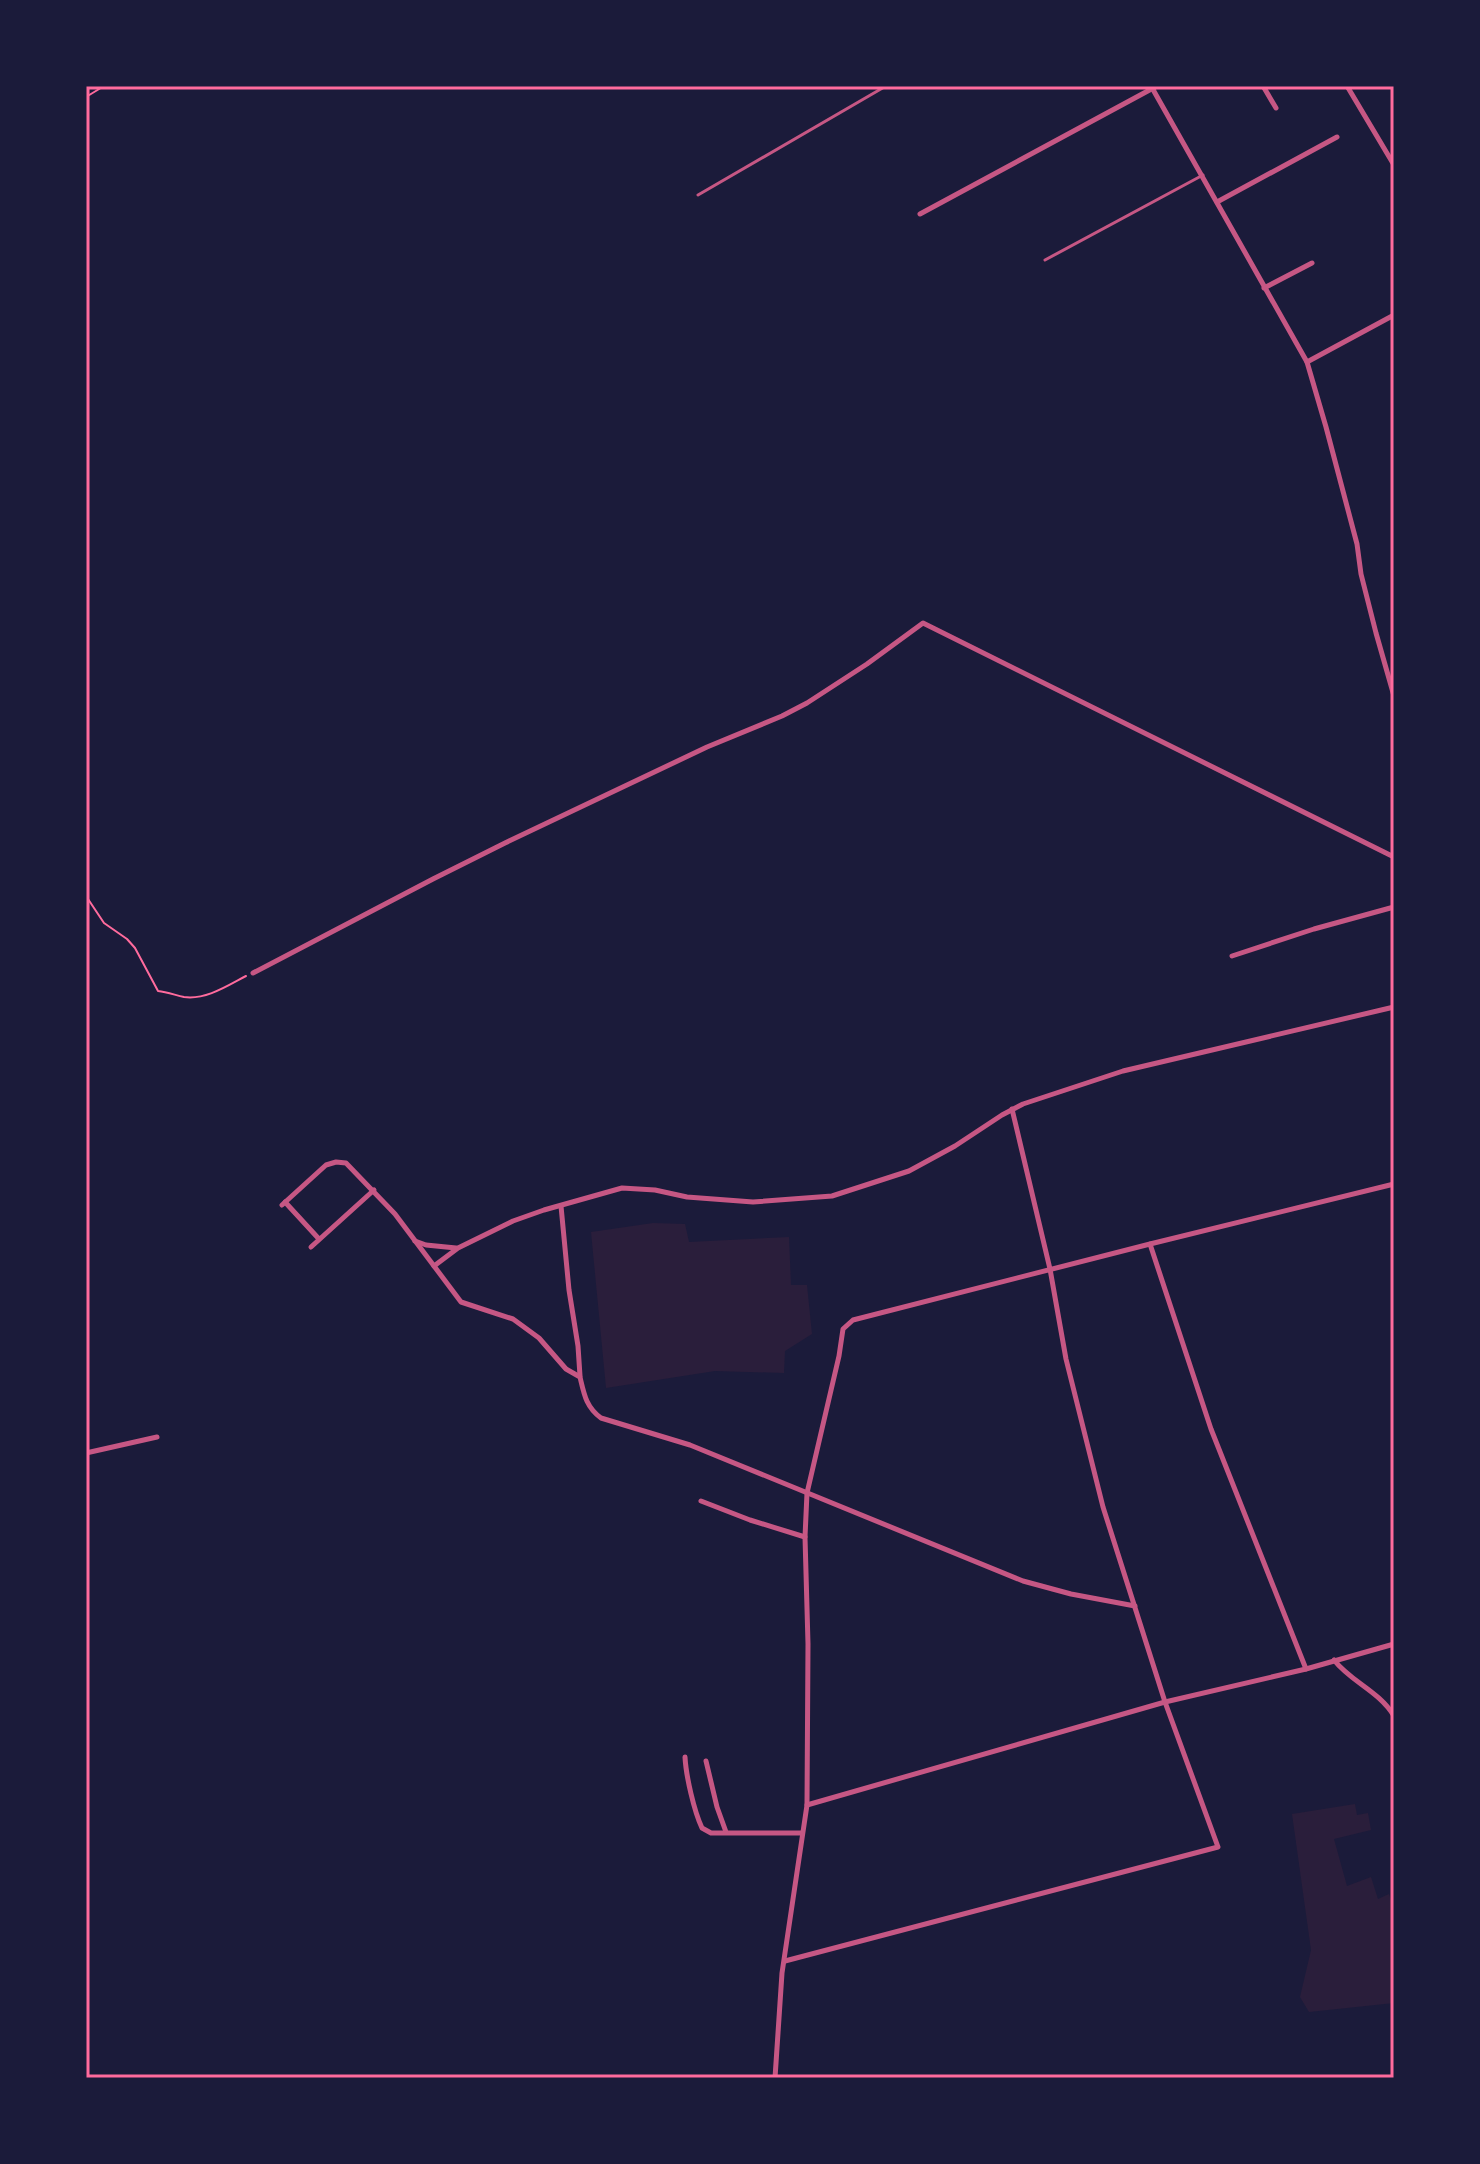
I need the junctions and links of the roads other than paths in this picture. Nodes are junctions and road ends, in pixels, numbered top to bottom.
1 (886, 86) edge
2 (1263, 86) edge
3 (1347, 86) edge
4 (1153, 87) edge
5 (1276, 108) dead end
6 (1337, 137) dead end
7 (1394, 165) edge
8 (1203, 175) junction
9 (698, 195) dead end
10 (1217, 202) junction
11 (920, 214) dead end
12 (1045, 260) dead end
13 (1312, 263) dead end
14 (1264, 288) junction
15 (1394, 315) edge
16 (1307, 362) junction
17 (1394, 696) edge
18 (1394, 857) edge
19 (1394, 907) edge
20 (1232, 956) dead end
21 (253, 973) road end
22 (1394, 1007) edge
23 (1012, 1109) junction
24 (1394, 1184) edge
25 (374, 1190) junction
26 (561, 1206) junction
27 (319, 1239) junction
28 (414, 1241) junction
29 (1150, 1244) junction
30 (311, 1247) dead end
31 (458, 1248) junction
32 (434, 1266) junction
33 (1050, 1269) junction
34 (580, 1377) junction
35 (157, 1437) dead end
36 (86, 1453) edge
37 (807, 1493) junction
38 (701, 1501) dead end
39 (805, 1537) junction
40 (1135, 1606) junction
41 (1394, 1644) edge
42 (1334, 1660) junction
43 (1306, 1669) junction
44 (1165, 1702) junction
45 (1392, 1708) edge
46 (1394, 1716) edge
47 (685, 1757) dead end
48 (706, 1761) dead end
49 (807, 1805) junction
50 (726, 1832) junction
51 (802, 1833) junction
52 (785, 1961) junction
53 (775, 2078) edge

1 - 9 lane
2 - 5 street
3 - 7 street
4 - 8 street
4 - 11 street
6 - 10 street
8 - 10 street
8 - 12 lane
10 - 14 street
13 - 14 street
14 - 16 street
15 - 16 street
16 - 17 street
18 - 21 street
19 - 20 street
22 - 23 street
23 - 26 street
23 - 33 street
24 - 29 street
25 - 27 street
25 - 27 street
25 - 28 street
26 - 31 street
26 - 34 street
27 - 30 street
28 - 31 street
28 - 32 street
29 - 33 street
29 - 43 street
31 - 32 street
32 - 34 street
33 - 37 street
33 - 40 street
34 - 37 street
35 - 36 street
37 - 39 street
37 - 40 street
38 - 39 street
39 - 49 street
40 - 44 street
41 - 42 street
42 - 43 street
42 - 45 street
43 - 44 street
44 - 49 street
44 - 52 street
45 - 46 street
47 - 50 street
48 - 50 street
49 - 51 street
50 - 51 street
51 - 52 street
52 - 53 street

